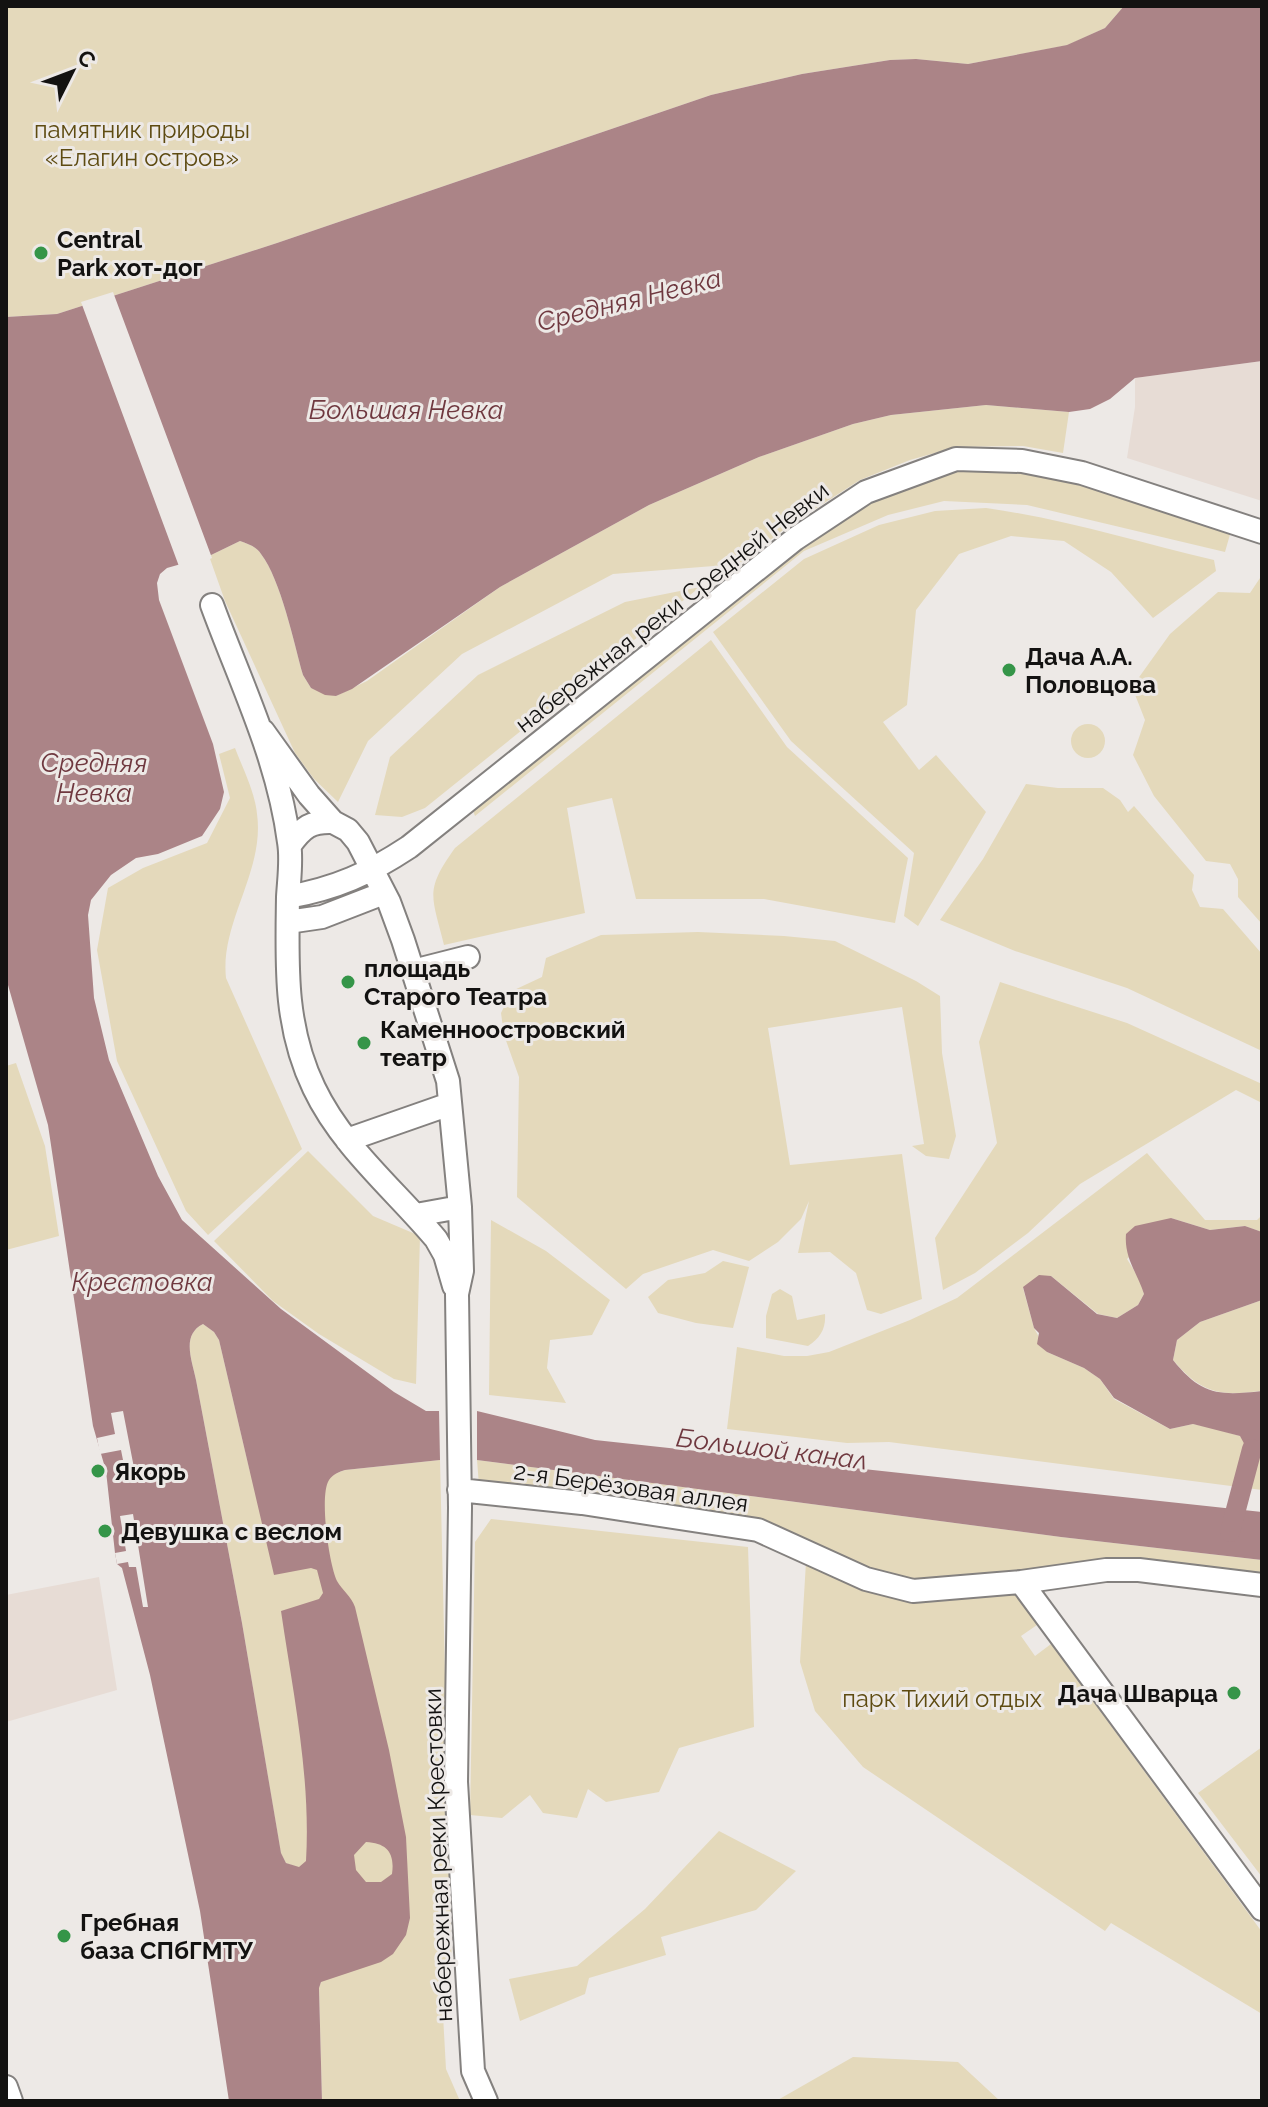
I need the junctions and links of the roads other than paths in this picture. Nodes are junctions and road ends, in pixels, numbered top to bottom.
1 (1262, 532) edge
2 (212, 605) dead end
3 (263, 731) junction
4 (333, 822) junction
5 (290, 845) junction
6 (374, 870) junction
7 (384, 893) junction
8 (288, 897) junction
9 (288, 922) junction
10 (468, 957) dead end
11 (413, 971) junction
12 (450, 1104) junction
13 (347, 1140) junction
14 (460, 1207) junction
15 (416, 1215) junction
16 (457, 1294) junction
17 (459, 1490) junction
18 (1021, 1582) junction
19 (1262, 1585) edge
20 (1262, 1909) edge
21 (6, 2087) edge
22 (11, 2101) edge
23 (486, 2101) edge

1 - 6 street, набережная реки Средней Невки
2 - 3 street
3 - 4 street
3 - 5 street
4 - 5 street
4 - 6 street
5 - 8 street
6 - 7 street
6 - 8 street
7 - 9 street
7 - 11 street
8 - 9 street
9 - 13 street
10 - 11 street
11 - 12 street
12 - 13 street
12 - 14 street
13 - 15 street
14 - 15 street
14 - 16 street
15 - 16 street
16 - 17 street, набережная реки Крестовки
17 - 18 street, 2-я Берёзовая аллея
17 - 23 street, набережная реки Крестовки
18 - 19 street, 2-я Берёзовая аллея
18 - 20 street
21 - 22 street

